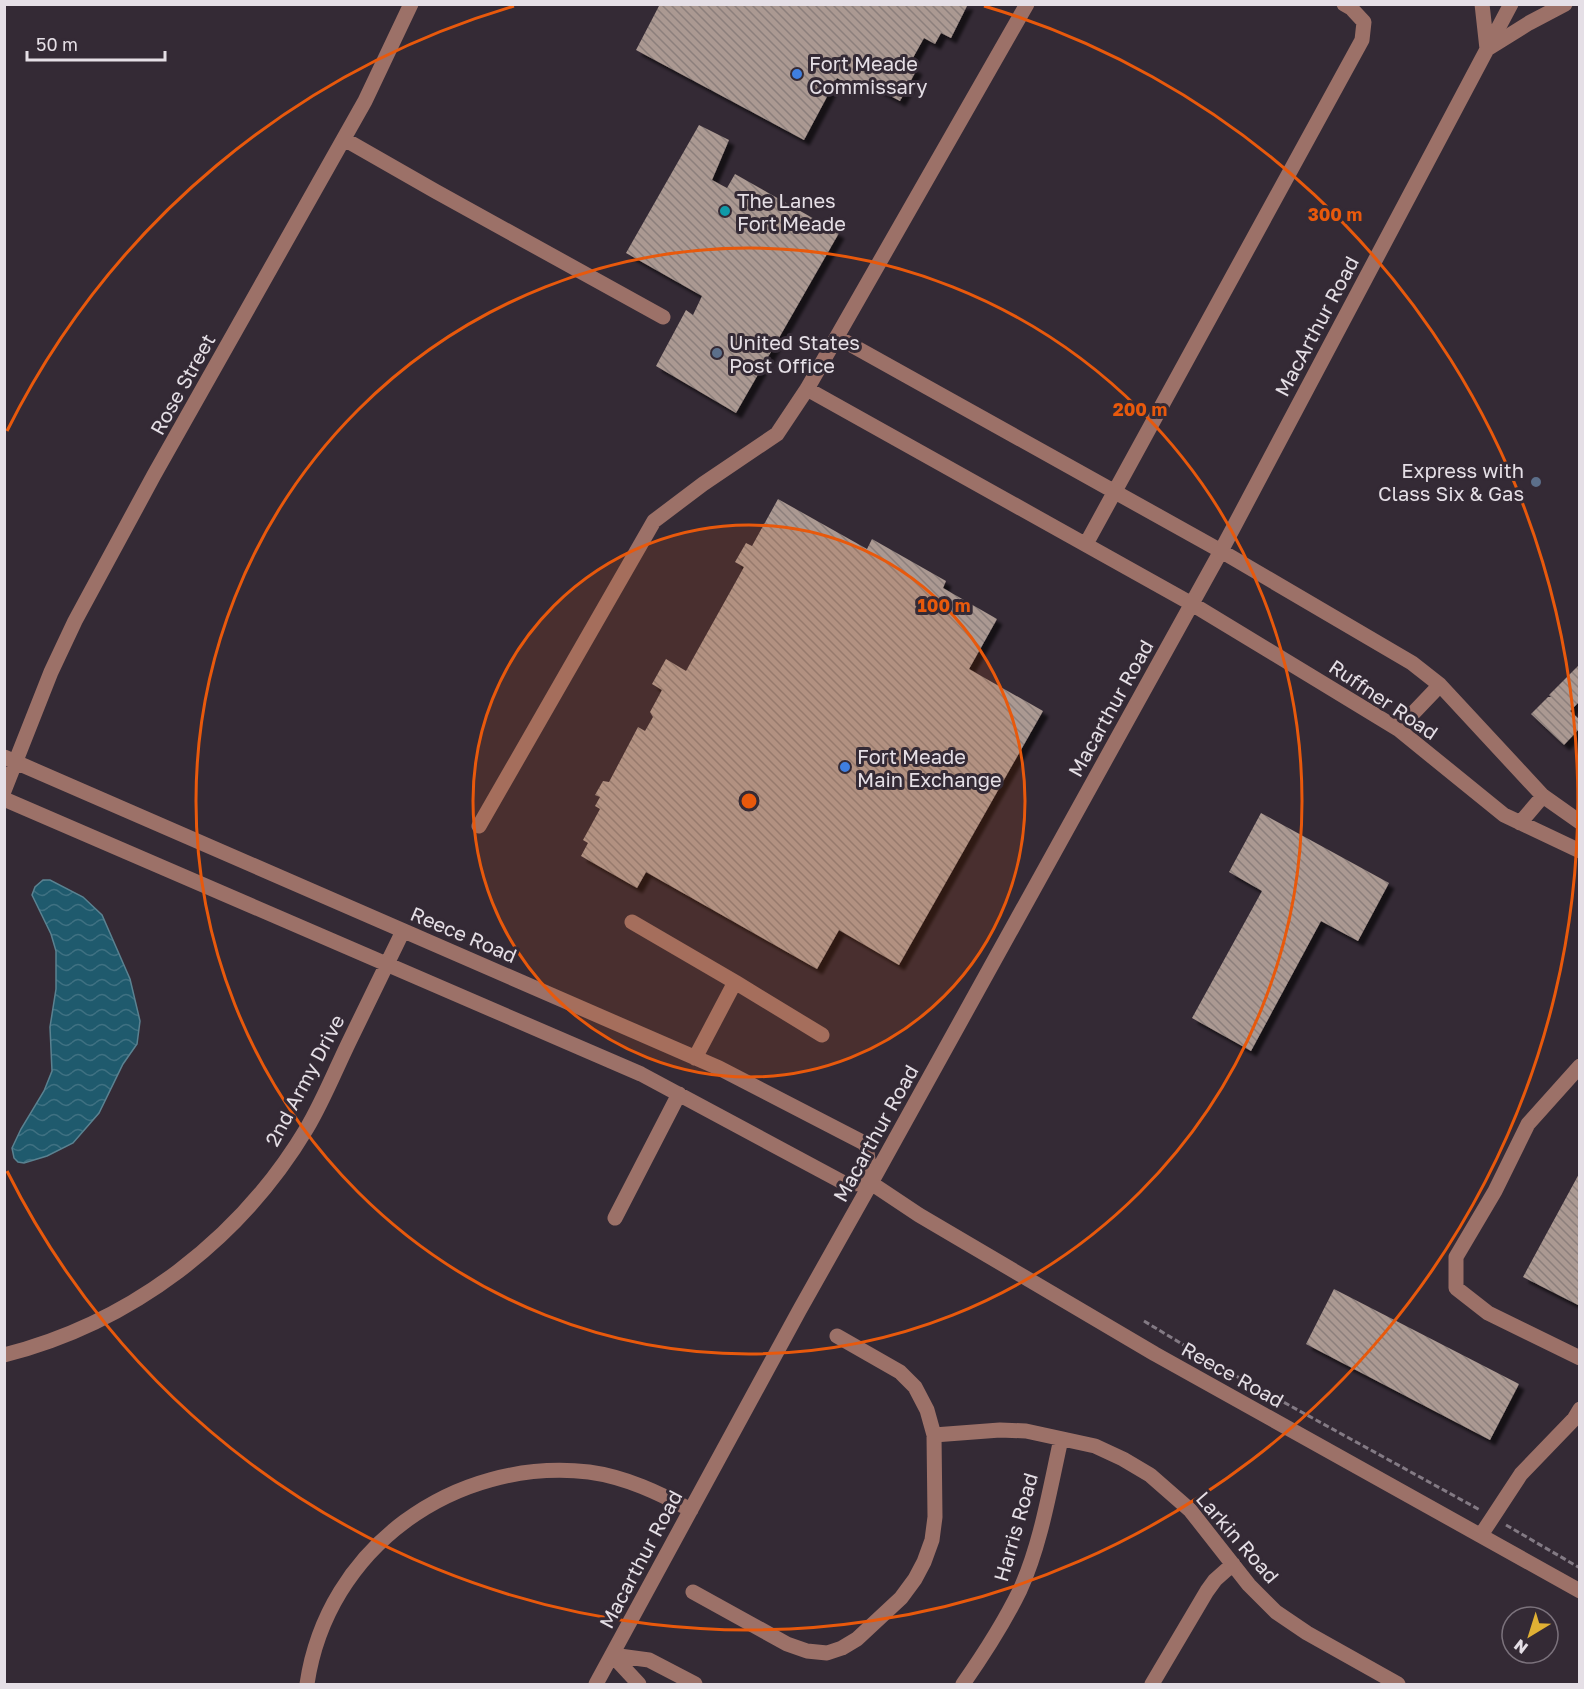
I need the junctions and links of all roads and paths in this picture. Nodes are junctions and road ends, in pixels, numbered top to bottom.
1 (411, 4) edge
2 (1027, 4) edge
3 (1344, 4) edge
4 (1482, 4) edge
5 (1511, 4) edge
6 (1565, 4) edge
7 (1487, 50) junction
8 (344, 139) junction
9 (663, 317) dead end
10 (837, 337) junction
11 (807, 389) junction
12 (1114, 492) junction
13 (1086, 544) junction
14 (1221, 551) junction
15 (1192, 604) junction
16 (1440, 685) junction
17 (1398, 729) junction
18 (10, 760) edge
19 (4, 791) edge
20 (1543, 796) junction
21 (4, 799) edge
22 (1580, 822) edge
23 (1520, 823) junction
24 (479, 826) dead end
25 (1580, 851) edge
26 (632, 922) dead end
27 (403, 931) junction
28 (387, 965) junction
29 (735, 982) junction
30 (822, 1035) dead end
31 (695, 1058) junction
32 (1580, 1066) edge
33 (680, 1094) junction
34 (872, 1183) junction
35 (615, 1218) dead end
36 (1144, 1322) dead end
37 (837, 1336) dead end
38 (4, 1355) edge
39 (1580, 1358) edge
40 (1580, 1409) edge
41 (934, 1435) junction
42 (1061, 1438) junction
43 (691, 1510) junction
44 (1493, 1517) junction
45 (1481, 1535) junction
46 (1233, 1564) junction
47 (1580, 1568) edge
48 (1580, 1591) edge
49 (693, 1592) dead end
50 (612, 1655) junction
51 (307, 1684) edge
52 (596, 1684) edge
53 (639, 1684) edge
54 (695, 1684) edge
55 (963, 1684) edge
56 (1152, 1684) edge
57 (1398, 1684) edge

1 - 8 street, Rose Street
2 - 10 street
3 - 12 street
4 - 7 street
5 - 7 street, MacArthur Road
6 - 7 street
7 - 14 street, MacArthur Road
8 - 9 street
8 - 18 street, Rose Street
10 - 11 street
10 - 12 street, Ruffner Road
11 - 13 street, Ruffner Road
11 - 24 street
12 - 13 street
12 - 14 street, Ruffner Road
13 - 15 street, Ruffner Road
14 - 15 street, MacArthur Road
14 - 16 street, Ruffner Road
15 - 17 street, Ruffner Road
15 - 34 street, Macarthur Road
16 - 17 street
16 - 20 street, Ruffner Road
17 - 23 street, Ruffner Road
18 - 19 street, Rose Street
18 - 27 street, Reece Road
20 - 22 street, Ruffner Road
20 - 23 street
21 - 28 street
23 - 25 street, Ruffner Road
26 - 29 street
27 - 28 street, 2nd Army Drive
27 - 31 street, Reece Road
28 - 33 street
28 - 38 street, 2nd Army Drive
29 - 30 street
29 - 31 street
31 - 34 street, Reece Road
32 - 39 street
33 - 34 street
33 - 35 street
34 - 43 street, Macarthur Road
34 - 45 street, Reece Road
36 - 44 path
37 - 41 street
40 - 44 street
41 - 42 street, Larkin Road
41 - 49 street
42 - 46 street, Larkin Road
42 - 55 street, Harris Road
43 - 50 street, Macarthur Road
43 - 51 street
44 - 45 street
44 - 47 path
45 - 48 street, Reece Road
46 - 56 street
46 - 57 street, Larkin Road
50 - 52 street, Macarthur Road
50 - 53 street
50 - 54 street

